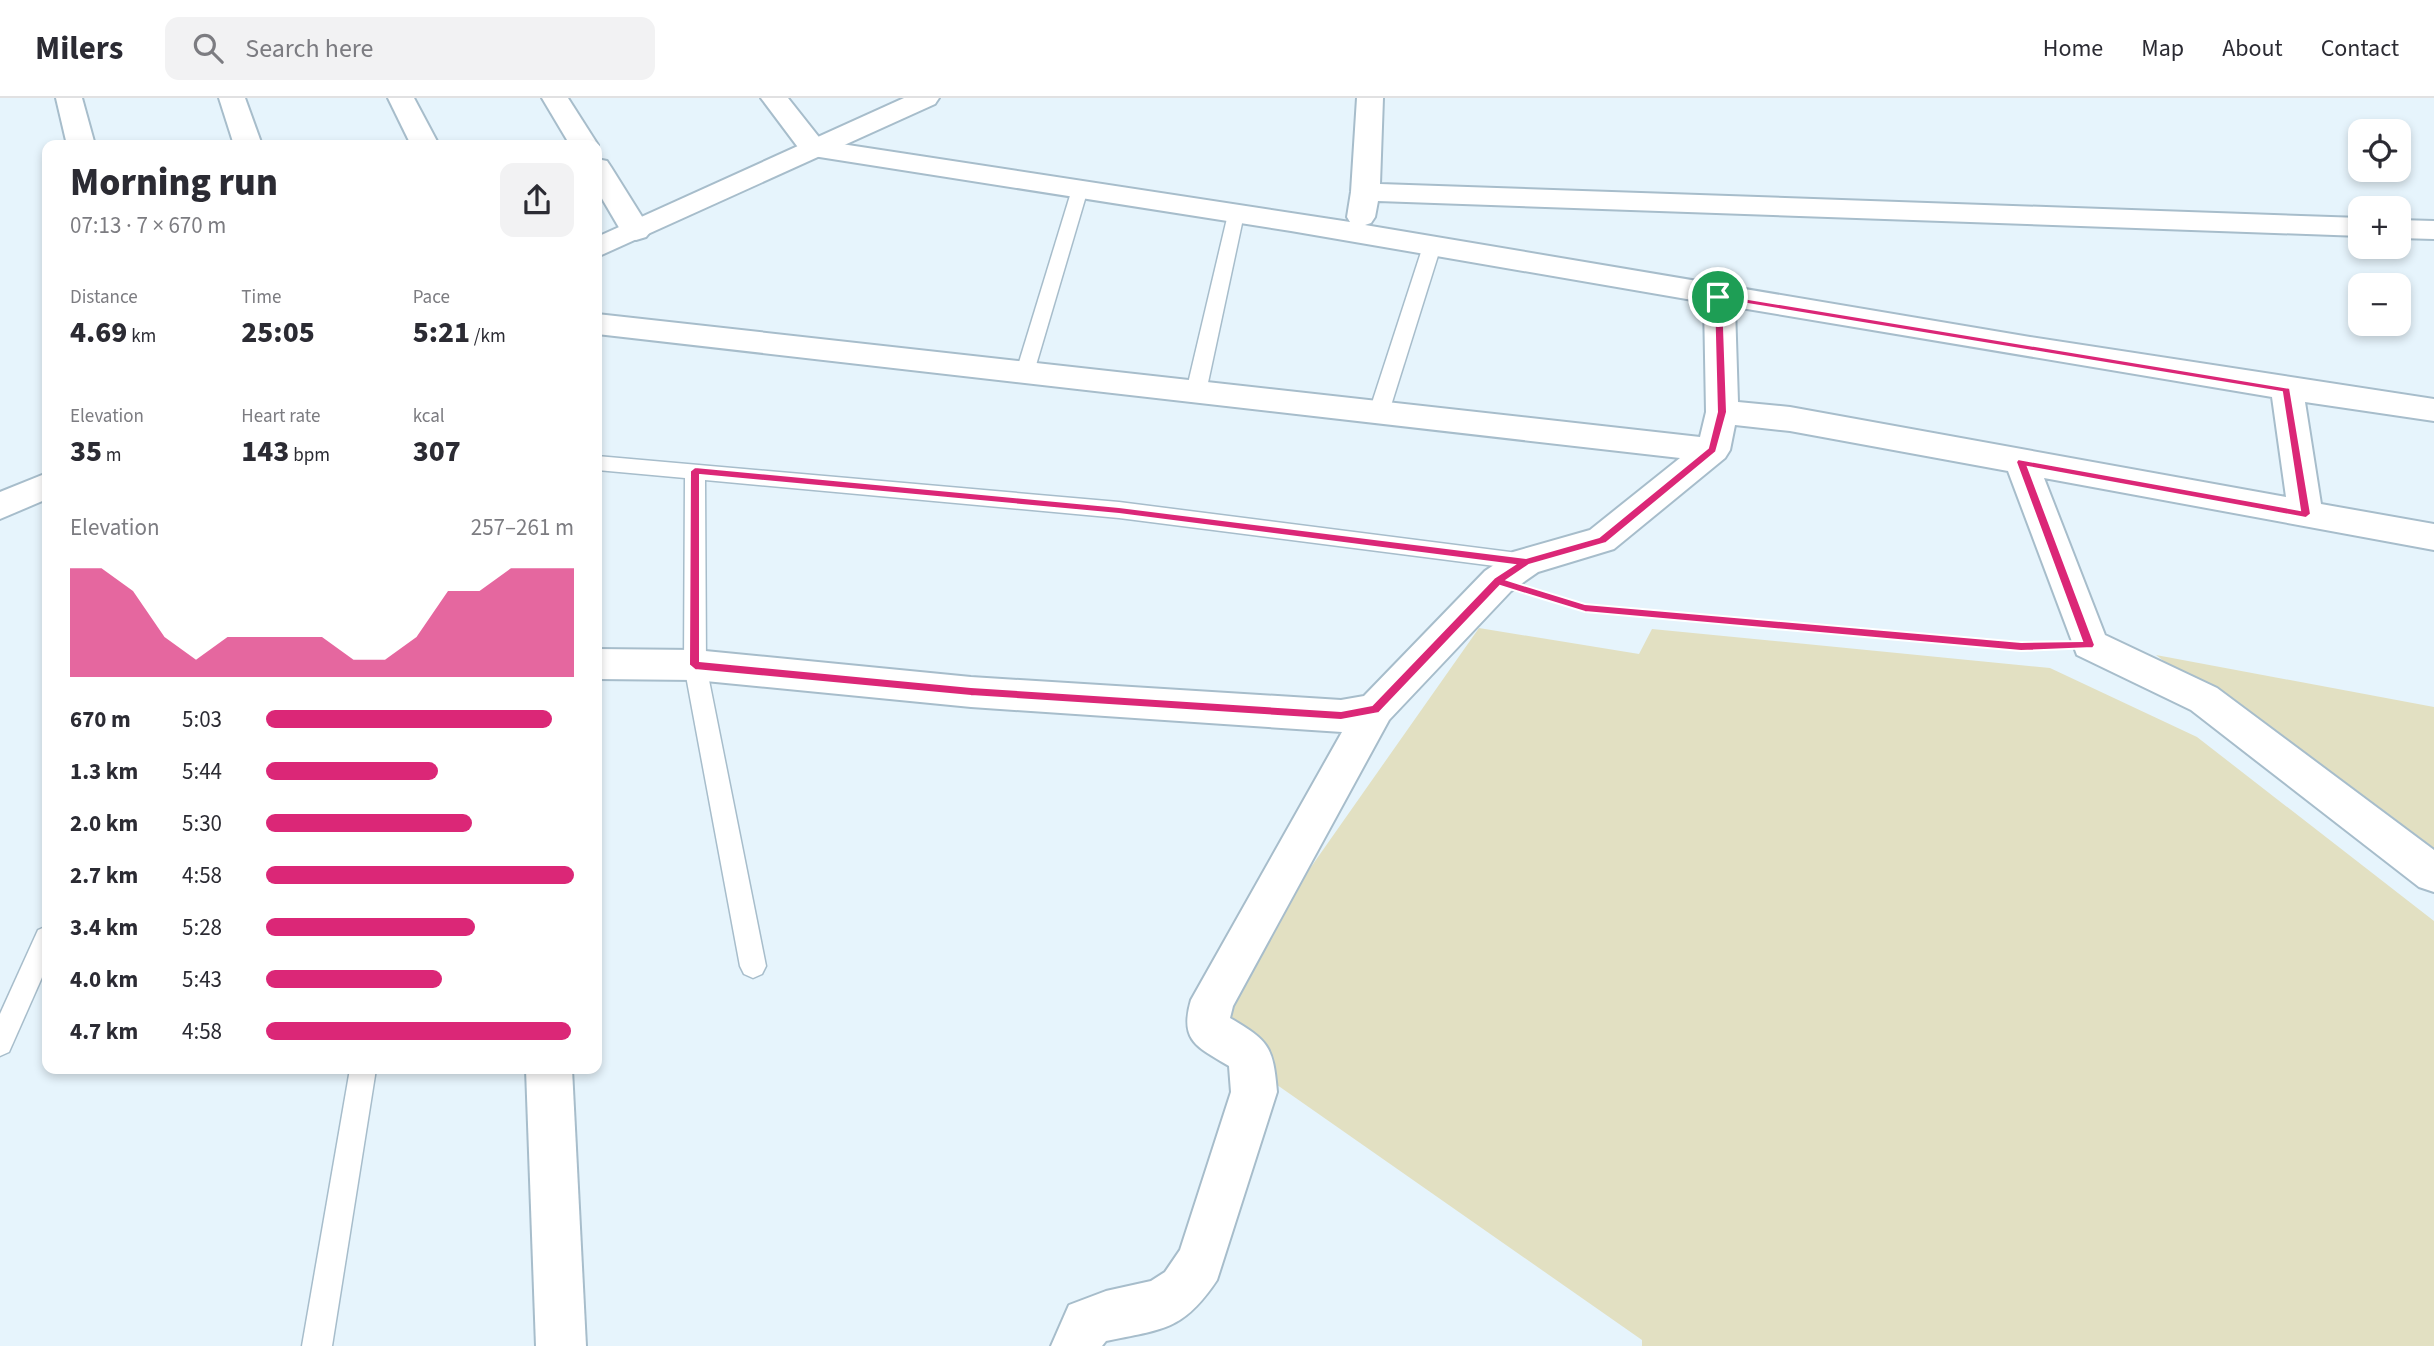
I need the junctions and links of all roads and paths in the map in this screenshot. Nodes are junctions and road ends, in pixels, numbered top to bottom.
1 (69, 98) edge
2 (232, 98) edge
3 (401, 98) edge
4 (555, 98) edge
5 (774, 98) edge
6 (926, 98) edge
7 (1370, 98) edge
8 (80, 140) edge
9 (246, 140) edge
10 (422, 140) edge
11 (581, 140) edge
12 (813, 148) junction
13 (602, 175) edge
14 (1080, 189) junction
15 (1366, 192) junction
16 (1236, 214) junction
17 (2348, 227) edge
18 (2411, 229) edge
19 (2434, 230) edge
20 (636, 232) junction
21 (1358, 233) junction
22 (602, 246) edge
23 (1432, 246) junction
24 (1718, 297) junction
25 (602, 325) edge
26 (1025, 372) junction
27 (2287, 390) junction
28 (1196, 392) junction
29 (2434, 410) edge
30 (1379, 412) junction
31 (1722, 412) junction
32 (1713, 450) junction
33 (2021, 462) junction
34 (602, 463) edge
35 (695, 471) junction
36 (42, 487) edge
37 (0, 506) edge
38 (2306, 514) junction
39 (2434, 537) edge
40 (1512, 572) junction
41 (2090, 645) junction
42 (602, 664) edge
43 (695, 665) junction
44 (1375, 709) junction
45 (2434, 874) edge
46 (42, 949) edge
47 (753, 966) dead end
48 (0, 1043) edge
49 (362, 1074) edge
50 (549, 1074) edge
51 (317, 1346) edge
52 (561, 1346) edge
53 (1076, 1346) edge

1 - 8 street
2 - 9 street
3 - 10 street
4 - 11 street
5 - 12 street
6 - 12 street
7 - 15 street
12 - 14 street
12 - 20 street
13 - 20 street
14 - 16 street
14 - 26 lane
15 - 17 street
15 - 21 street
16 - 21 street
16 - 28 lane
18 - 19 street
20 - 22 street
21 - 23 street
23 - 24 street
23 - 30 lane
24 - 27 street
24 - 31 street
25 - 26 street
26 - 28 street
27 - 29 street
27 - 38 street
28 - 30 street
30 - 32 street
31 - 32 street
31 - 33 street
32 - 40 street
33 - 38 street
33 - 41 street
34 - 35 lane
35 - 40 lane
35 - 43 lane
36 - 37 street
38 - 39 street
40 - 41 path
40 - 44 street
41 - 45 street
42 - 43 street
43 - 44 street
43 - 47 lane
44 - 53 street
46 - 48 lane
49 - 51 lane
50 - 52 street

